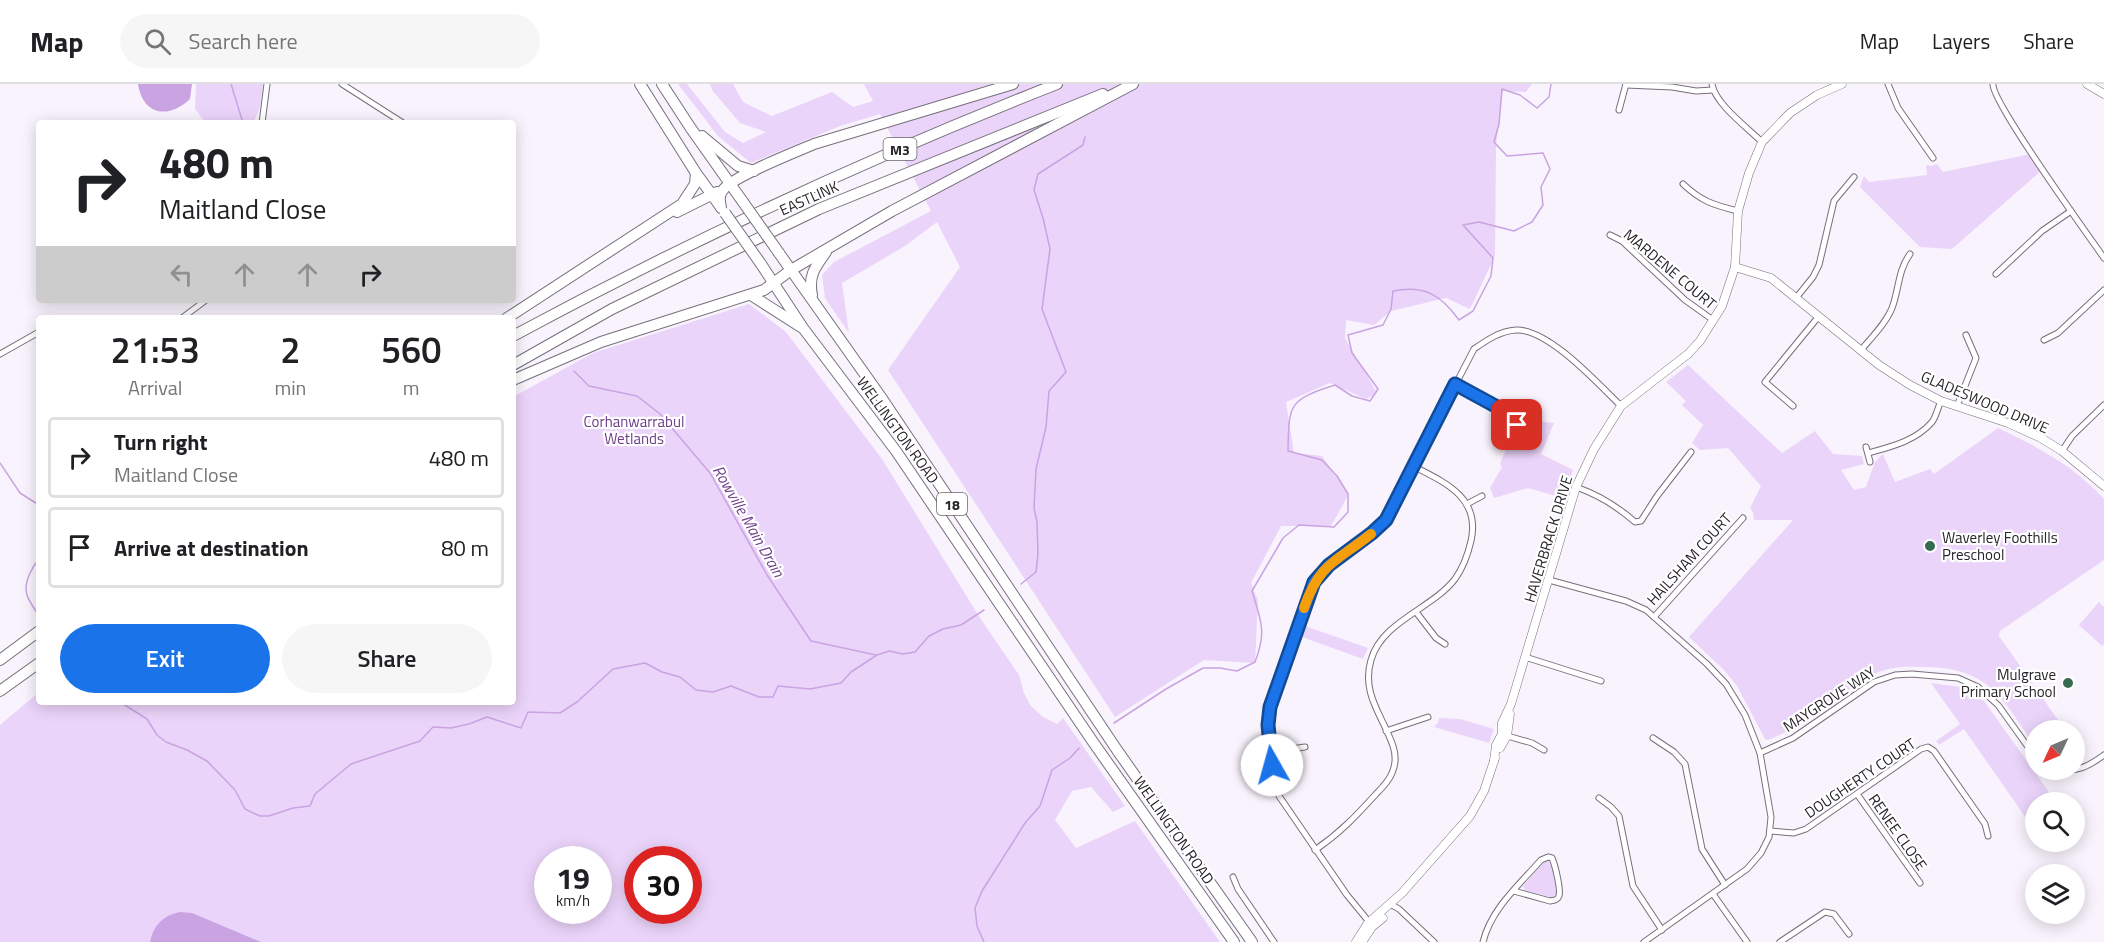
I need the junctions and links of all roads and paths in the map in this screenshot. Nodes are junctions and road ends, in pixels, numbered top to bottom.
1 (342, 84) edge
2 (640, 84) edge
3 (662, 84) edge
4 (1013, 84) edge
5 (1056, 84) edge
6 (1128, 84) edge
7 (1133, 84) edge
8 (1842, 84) edge
9 (1888, 84) edge
10 (1993, 84) edge
11 (2087, 84) edge
12 (267, 85) edge
13 (1626, 85) edge
14 (1713, 87) edge
15 (2104, 94) edge
16 (1619, 110) dead end
17 (262, 120) edge
18 (398, 120) edge
19 (690, 127) junction
20 (1762, 142) junction
21 (1933, 158) dead end
22 (754, 171) junction
23 (696, 173) junction
24 (1854, 177) dead end
25 (1683, 184) dead end
26 (721, 190) junction
27 (1738, 211) junction
28 (2071, 211) junction
29 (666, 215) junction
30 (1610, 236) dead end
31 (830, 247) junction
32 (1910, 254) dead end
33 (781, 256) junction
34 (2104, 258) edge
35 (1735, 267) junction
36 (791, 270) junction
37 (1996, 274) dead end
38 (777, 280) junction
39 (2104, 290) edge
40 (752, 295) junction
41 (1796, 298) junction
42 (814, 302) junction
43 (202, 303) edge
44 (186, 315) edge
45 (512, 315) edge
46 (1819, 316) junction
47 (1713, 320) junction
48 (804, 328) junction
49 (36, 334) edge
50 (516, 334) edge
51 (1966, 335) dead end
52 (2044, 340) dead end
53 (1861, 350) junction
54 (0, 354) edge
55 (516, 363) edge
56 (516, 379) edge
57 (1455, 384) junction
58 (1941, 401) junction
59 (2104, 405) edge
60 (1621, 406) junction
61 (1793, 406) dead end
62 (1957, 406) junction
63 (1517, 425) dead end
64 (2062, 451) junction
65 (1691, 452) dead end
66 (1870, 462) dead end
67 (1413, 466) junction
68 (2104, 486) edge
69 (1576, 487) junction
70 (1482, 496) dead end
71 (1467, 504) junction
72 (958, 513) junction
73 (1743, 518) dead end
74 (945, 523) junction
75 (1549, 580) junction
76 (1416, 612) junction
77 (1654, 617) junction
78 (36, 633) edge
79 (1445, 644) dead end
80 (1525, 657) junction
81 (0, 660) edge
82 (36, 666) edge
83 (1600, 681) dead end
84 (0, 692) edge
85 (1428, 717) dead end
86 (1386, 731) junction
87 (1505, 735) junction
88 (1653, 738) dead end
89 (2025, 743) edge
90 (1305, 747) dead end
91 (1544, 750) dead end
92 (1759, 751) junction
93 (1270, 752) junction
94 (2104, 755) edge
95 (2085, 766) edge
96 (1857, 794) junction
97 (1599, 798) dead end
98 (1770, 831) junction
99 (1988, 836) dead end
100 (1316, 850) junction
101 (1233, 877) dead end
102 (1920, 884) dead end
103 (1725, 885) junction
104 (1514, 891) junction
105 (1713, 894) junction
106 (1392, 906) junction
107 (1369, 924) junction
108 (1662, 930) junction
109 (1849, 934) dead end
110 (1234, 942) edge
111 (1252, 942) edge
112 (1275, 942) edge
113 (1356, 942) edge
114 (1362, 942) edge
115 (1434, 942) edge
116 (1483, 942) edge
117 (1644, 942) edge
118 (1747, 942) edge
119 (1780, 942) edge

1 - 18 street
2 - 23 highway
3 - 19 highway
4 - 22 highway
5 - 50 highway, EASTLINK / M3
6 - 55 highway, EASTLINK / M3
7 - 31 highway
8 - 20 street, HAVERBRACK DRIVE
9 - 21 street
10 - 28 street
11 - 15 street
12 - 17 street
13 - 14 street
13 - 16 street
14 - 20 street
19 - 22 highway
19 - 26 highway
20 - 27 street, HAVERBRACK DRIVE
22 - 26 highway
23 - 26 highway
23 - 29 highway
24 - 41 street
25 - 27 street
26 - 29 highway
26 - 33 highway, WELLINGTON ROAD / 18, bridge
26 - 38 highway, bridge
27 - 35 street, HAVERBRACK DRIVE
28 - 34 street
28 - 37 street
29 - 45 highway
30 - 47 street, MARDENE COURT
31 - 36 highway
31 - 42 highway
32 - 53 street
33 - 36 highway, WELLINGTON ROAD / 18
33 - 38 highway
35 - 41 street, GLADESWOOD DRIVE
35 - 47 street, HAVERBRACK DRIVE
36 - 38 highway
36 - 42 highway, WELLINGTON ROAD / 18
38 - 40 highway
38 - 48 highway, WELLINGTON ROAD / 18
39 - 52 street
40 - 48 highway
40 - 56 highway
41 - 46 street, GLADESWOOD DRIVE
42 - 72 highway, WELLINGTON ROAD / 18
43 - 44 street
46 - 53 street, GLADESWOOD DRIVE
46 - 61 street
47 - 60 street, HAVERBRACK DRIVE
48 - 74 highway, WELLINGTON ROAD / 18
49 - 54 street
51 - 62 street
53 - 58 street, GLADESWOOD DRIVE
57 - 60 street
57 - 63 street
57 - 67 street
58 - 62 street, GLADESWOOD DRIVE
58 - 66 street
59 - 64 street
60 - 69 street, HAVERBRACK DRIVE
62 - 64 street, GLADESWOOD DRIVE
64 - 68 street, GLADESWOOD DRIVE
65 - 69 street
67 - 71 street
67 - 93 street
69 - 75 street, HAVERBRACK DRIVE
70 - 71 street
71 - 76 street
72 - 74 highway
72 - 111 highway, WELLINGTON ROAD / 18
73 - 77 street, HAILSHAM COURT
74 - 110 highway, WELLINGTON ROAD / 18
75 - 77 street
75 - 80 street, HAVERBRACK DRIVE
76 - 79 street
76 - 86 street
77 - 92 street
78 - 81 highway
80 - 83 street
80 - 87 street, HAVERBRACK DRIVE
82 - 84 highway
85 - 86 street
86 - 100 street
87 - 91 street
87 - 106 street, HAVERBRACK DRIVE
88 - 103 street
89 - 92 street, MAYGROVE WAY
90 - 93 street
92 - 98 street
93 - 100 street
94 - 95 street
96 - 98 street, DOUGHERTY COURT
96 - 99 street, DOUGHERTY COURT
96 - 102 street, RENEE CLOSE
97 - 108 street
98 - 103 street
100 - 107 street
101 - 112 street, WELLINGTON ROAD
103 - 105 street
104 - 104 street
104 - 116 street
105 - 108 street
105 - 118 street
106 - 107 street, HAVERBRACK DRIVE
106 - 115 street
107 - 113 street, HAVERBRACK DRIVE
107 - 114 street, HAVERBRACK DRIVE
108 - 117 street
109 - 119 street

